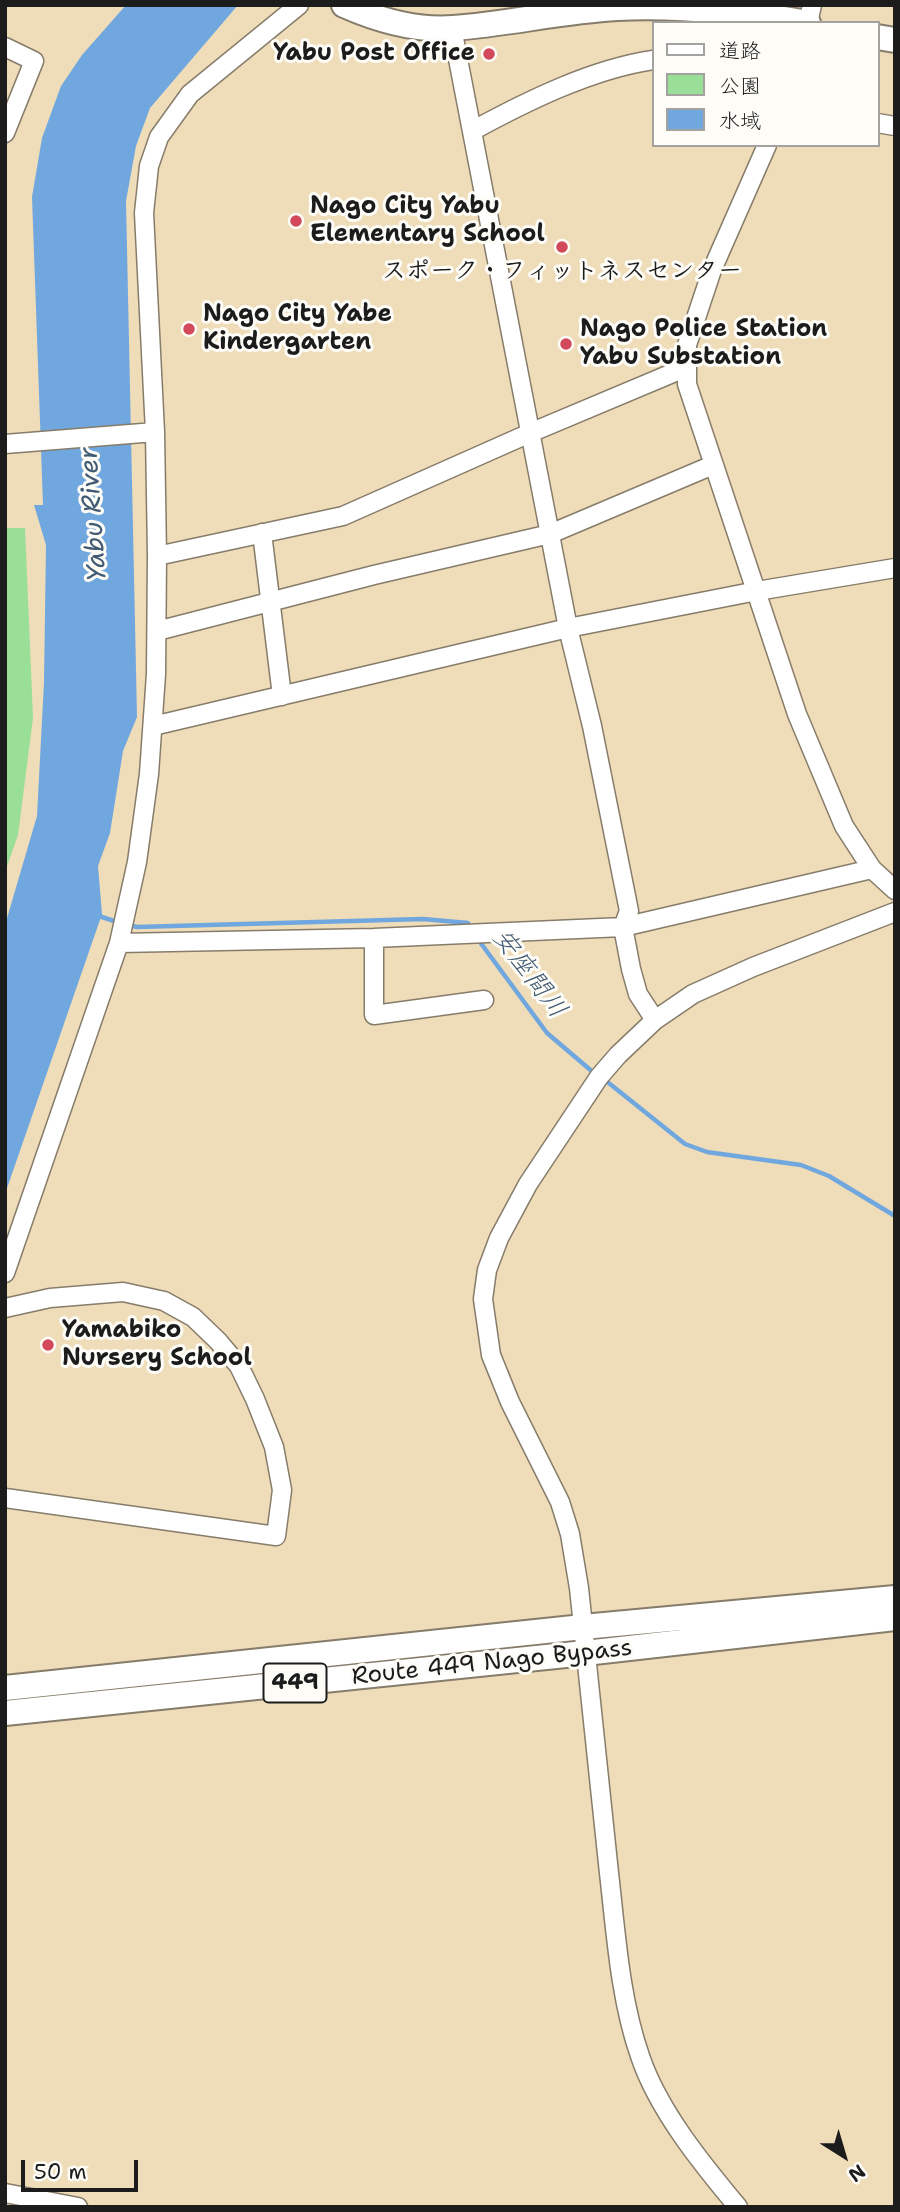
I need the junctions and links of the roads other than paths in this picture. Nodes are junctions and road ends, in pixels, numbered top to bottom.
1 (299, 5) edge
2 (344, 5) edge
3 (618, 7) edge
4 (793, 21) edge
5 (452, 28) junction
6 (5, 47) edge
7 (652, 60) edge
8 (472, 131) junction
9 (5, 133) edge
10 (766, 147) edge
11 (687, 367) junction
12 (147, 433) junction
13 (530, 433) junction
14 (5, 444) edge
15 (713, 465) junction
16 (262, 533) junction
17 (550, 534) junction
18 (157, 556) junction
19 (895, 568) edge
20 (757, 591) junction
21 (269, 602) junction
22 (568, 628) junction
23 (157, 631) junction
24 (282, 696) junction
25 (153, 726) junction
26 (872, 869) junction
27 (895, 890) edge
28 (895, 912) edge
29 (623, 927) junction
30 (374, 938) junction
31 (119, 943) junction
32 (484, 1000) dead end
33 (654, 1020) junction
34 (5, 1273) edge
35 (5, 1308) edge
36 (5, 1498) edge
37 (895, 1598) edge
38 (895, 1618) edge
39 (583, 1627) junction
40 (585, 1653) junction
41 (5, 1688) edge
42 (5, 1713) edge
43 (5, 2193) edge
44 (78, 2207) edge
45 (738, 2207) edge

1 - 12 street
2 - 5 highway
3 - 4 highway
3 - 5 highway
5 - 8 street
6 - 9 street
7 - 8 street
8 - 13 street
10 - 11 street
11 - 13 street
11 - 15 street
12 - 14 street
12 - 18 street
13 - 16 street
13 - 17 street
15 - 17 street
15 - 20 street
16 - 18 street
16 - 21 street
17 - 21 street
17 - 22 street
18 - 23 street
19 - 20 street
20 - 22 street
20 - 26 street
21 - 23 street
21 - 24 street
22 - 24 street
22 - 29 street
23 - 25 street
24 - 25 street
25 - 31 street
26 - 27 street
26 - 29 street
28 - 33 street
29 - 30 street
29 - 33 street
30 - 31 street
30 - 32 street
31 - 34 street
33 - 39 street
35 - 36 street
37 - 39 highway, Route 449 Nago Bypass / 449
38 - 40 highway, Route 449 Nago Bypass / 449
39 - 40 street
39 - 41 highway, Route 449 Nago Bypass / 449
40 - 42 highway, Route 449 Nago Bypass / 449
40 - 45 street
43 - 44 street

